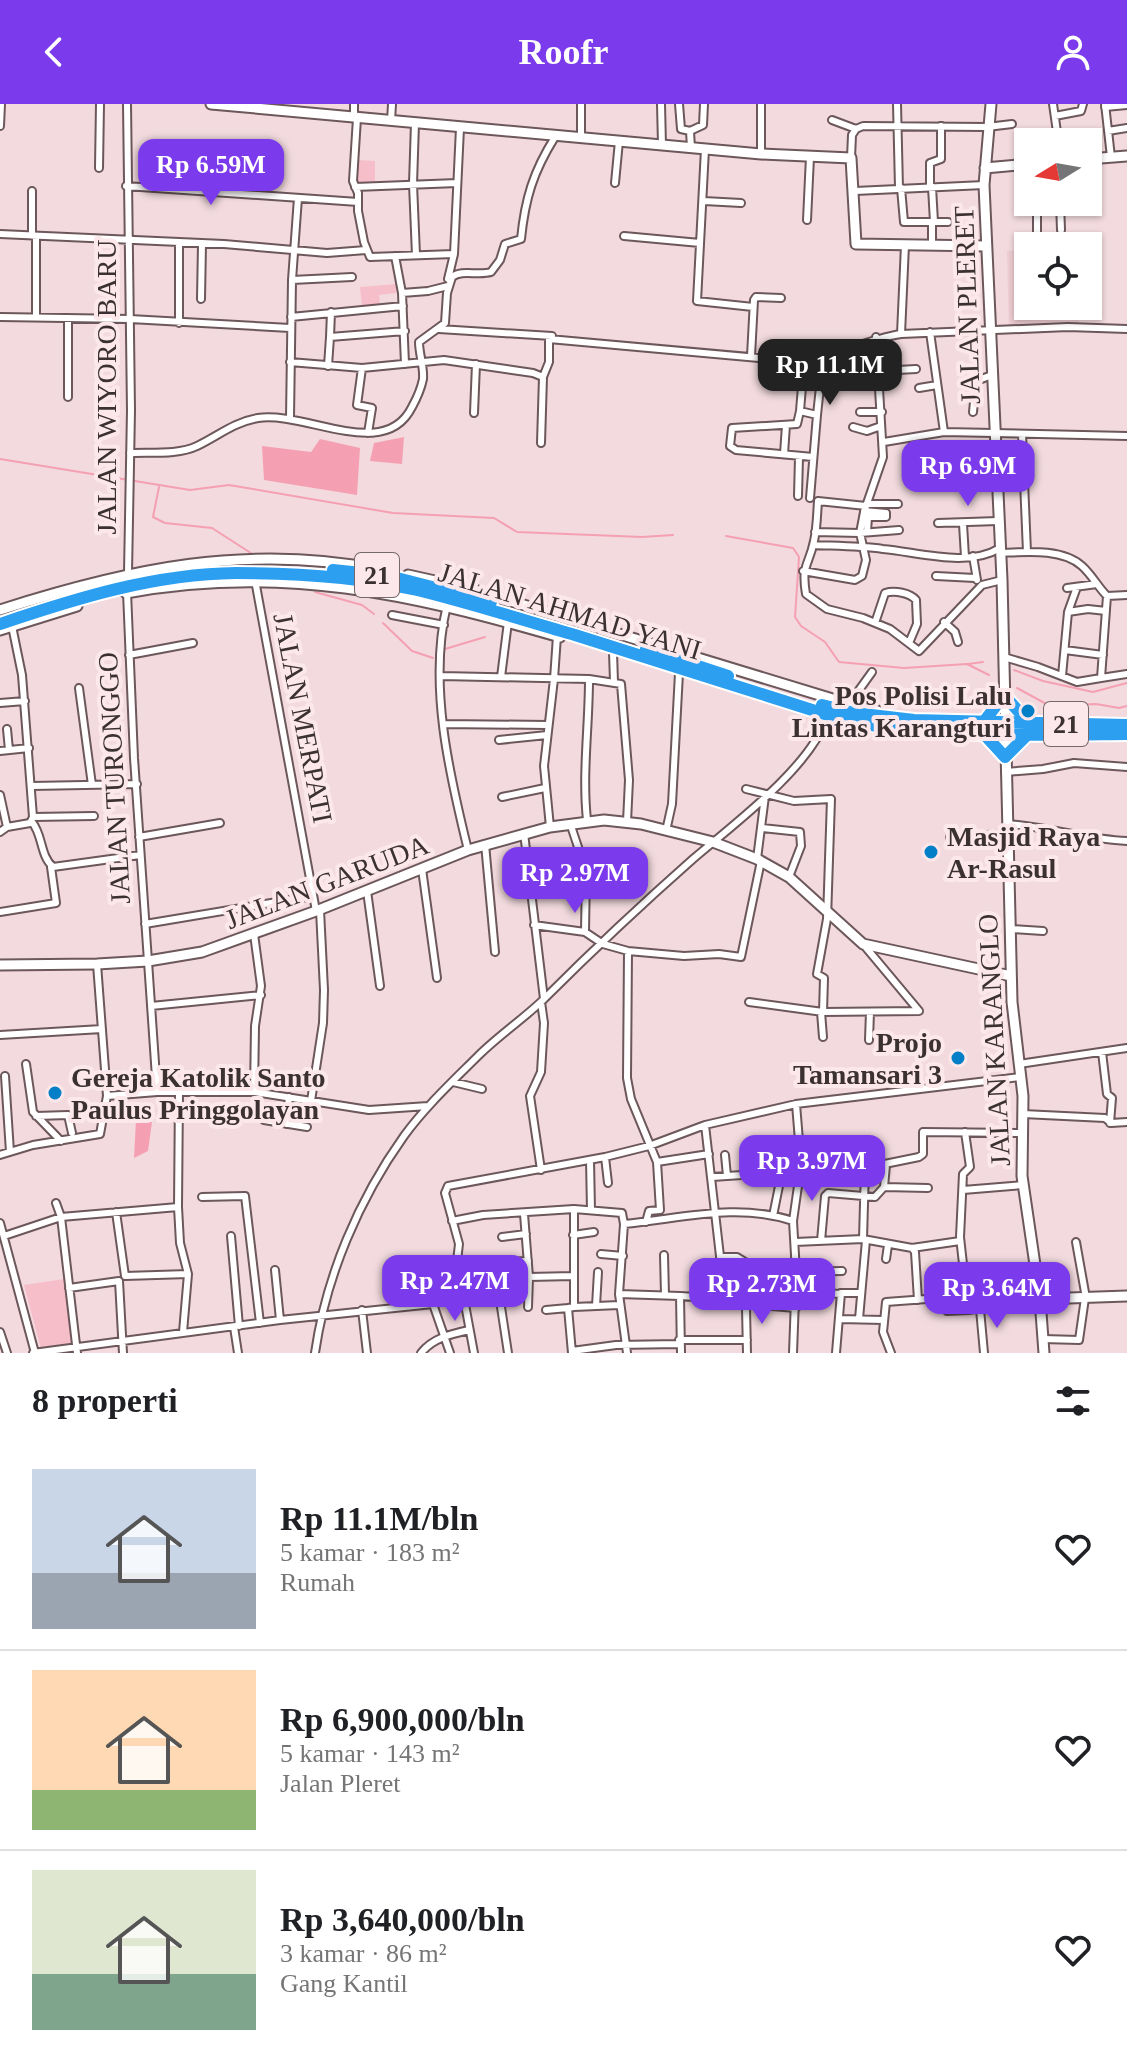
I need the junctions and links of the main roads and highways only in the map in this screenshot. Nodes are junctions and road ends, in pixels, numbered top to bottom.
1 (0, 616) edge
2 (6, 625) edge
3 (743, 685) junction
4 (1127, 725) edge
5 (983, 728) junction
6 (1029, 728) junction
7 (1127, 736) edge

1 - 3 highway, JALAN AHMAD YANI / 21
2 - 3 highway, JALAN AHMAD YANI / 21
3 - 5 highway, JALAN AHMAD YANI / 21
3 - 5 highway, JALAN AHMAD YANI / 21
4 - 6 highway, JALAN AHMAD YANI / 21
5 - 6 highway, JALAN AHMAD YANI / 21
5 - 6 highway
5 - 6 highway
6 - 7 highway, JALAN AHMAD YANI / 21

